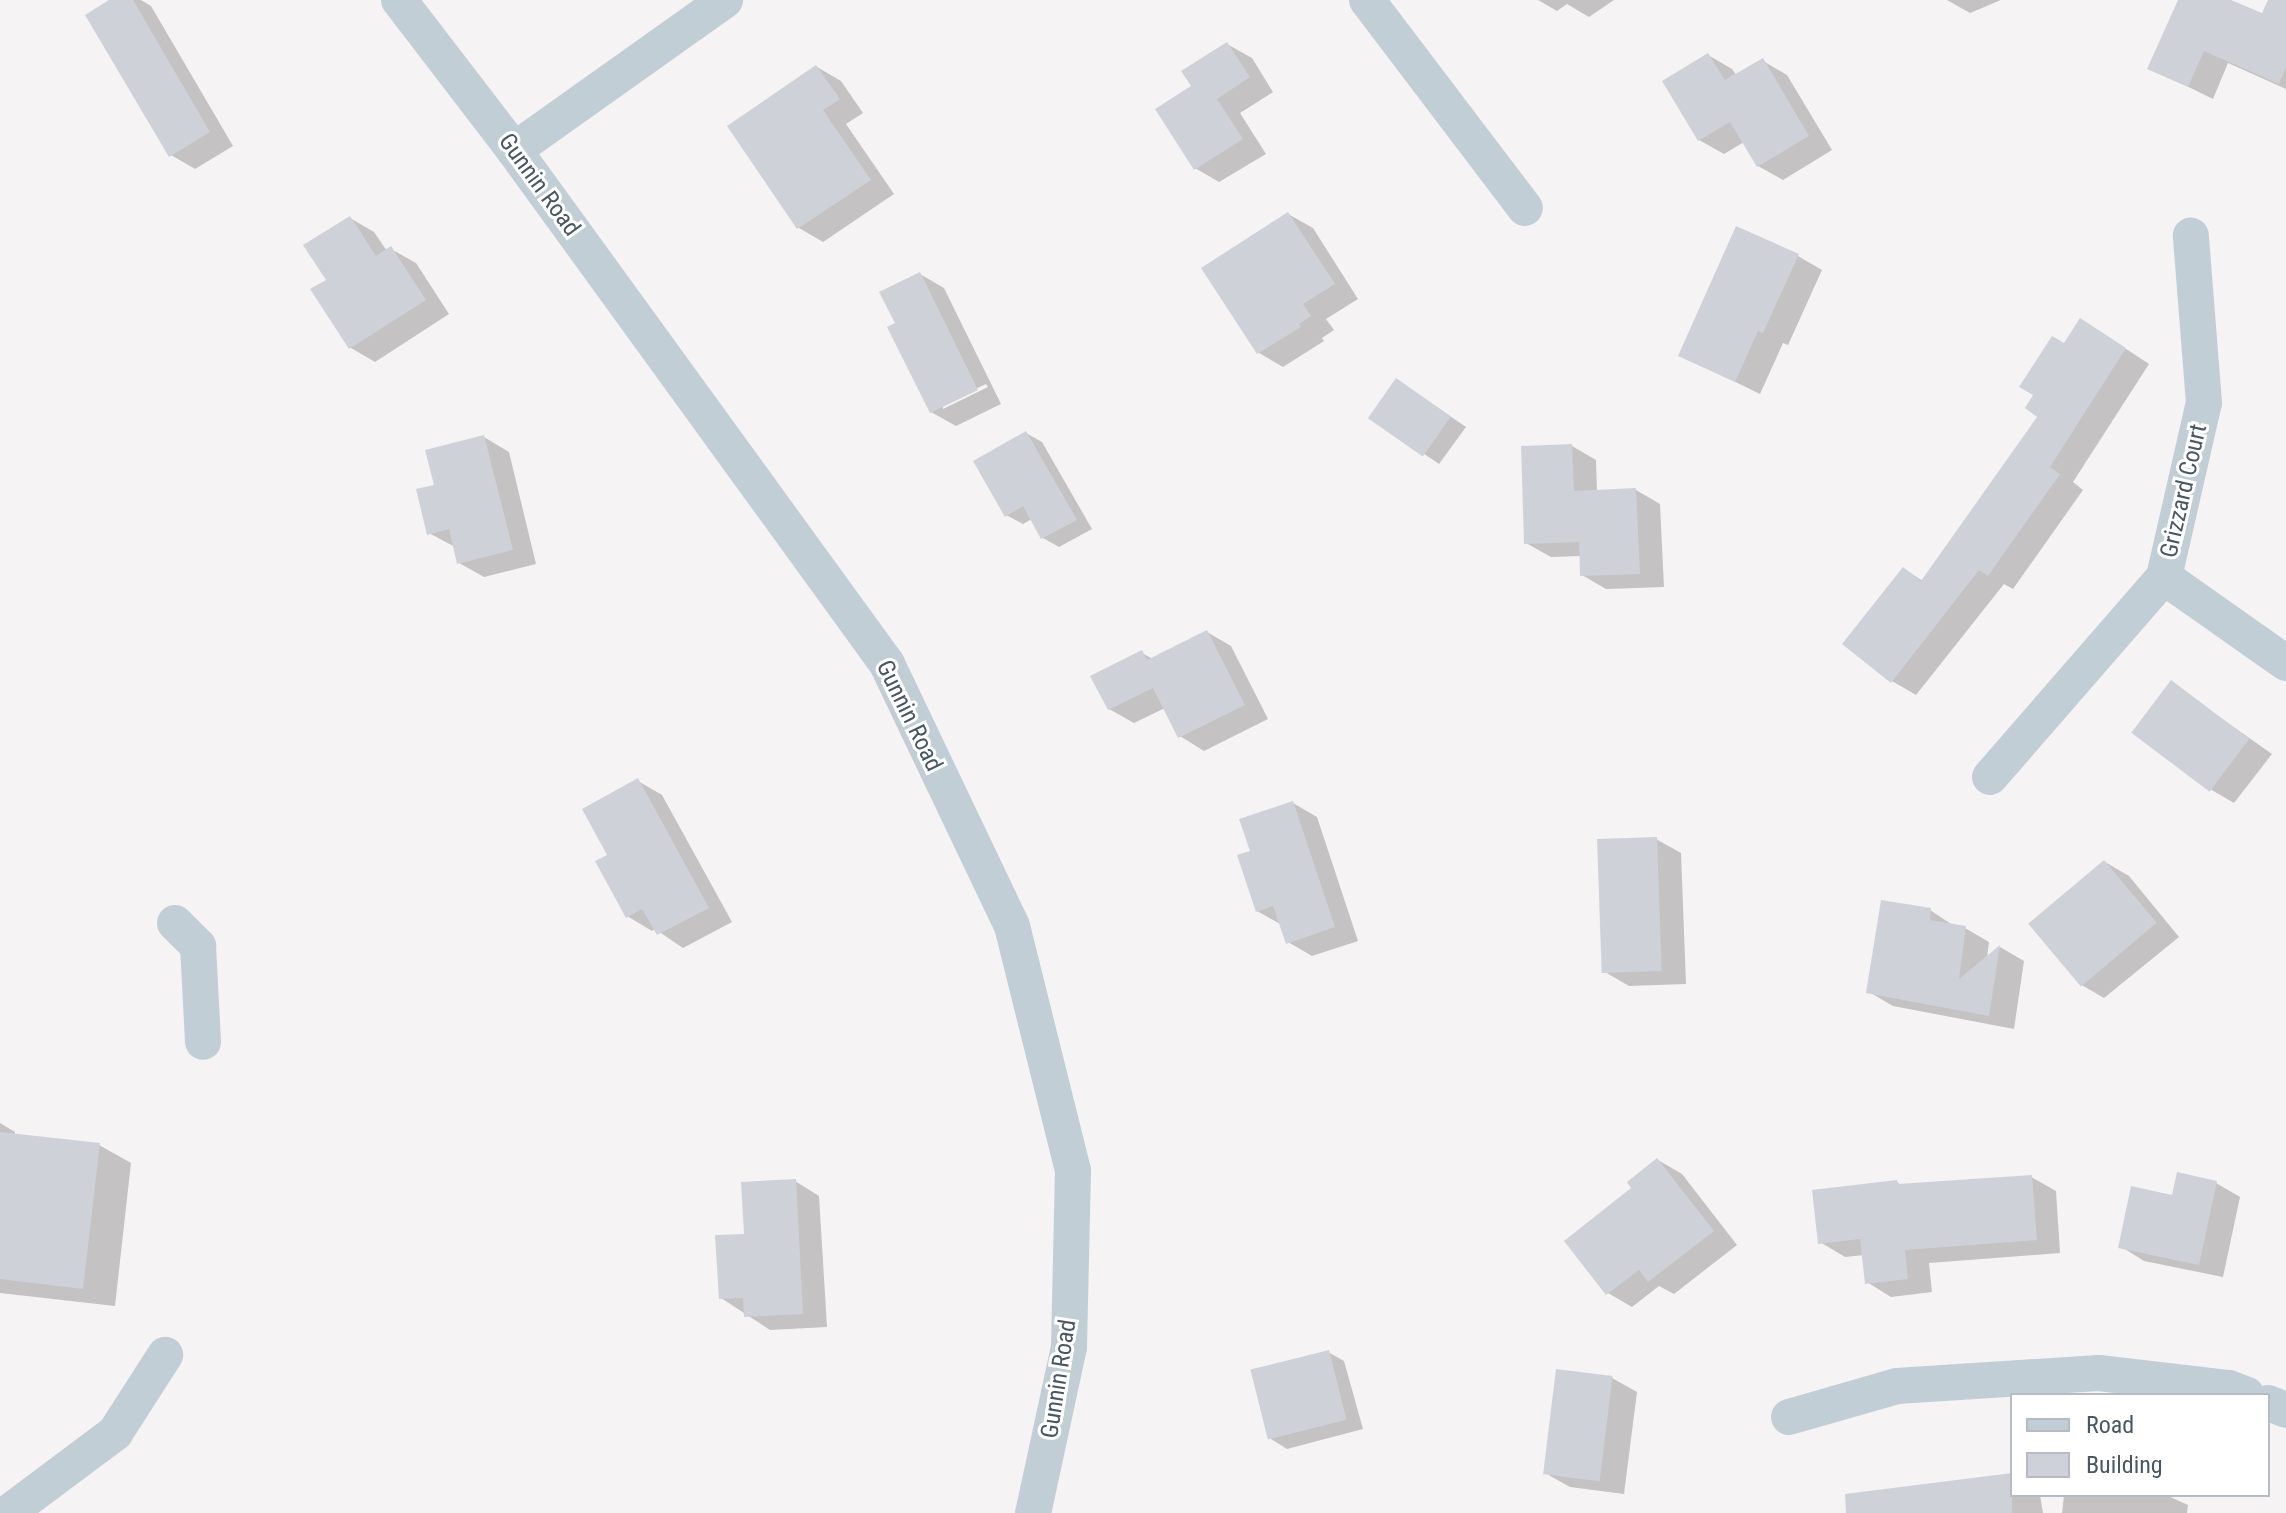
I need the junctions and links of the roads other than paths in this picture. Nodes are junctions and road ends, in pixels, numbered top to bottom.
1 (399, 0) edge
2 (725, 0) edge
3 (1367, 0) edge
4 (514, 150) junction
5 (1525, 208) dead end
6 (2191, 236) dead end
7 (2164, 577) junction
8 (2286, 663) edge
9 (1990, 777) dead end
10 (175, 923) dead end
11 (203, 1042) dead end
12 (165, 1355) dead end
13 (2242, 1393) edge
14 (1789, 1417) dead end
15 (8, 1513) edge
16 (1033, 1513) edge

1 - 4 street, Gunnin Road
2 - 4 street
3 - 5 street
4 - 16 street, Gunnin Road
6 - 7 street, Grizzard Court
7 - 8 street
7 - 9 street, Grizzard Court
10 - 11 street
12 - 15 street
13 - 14 street

